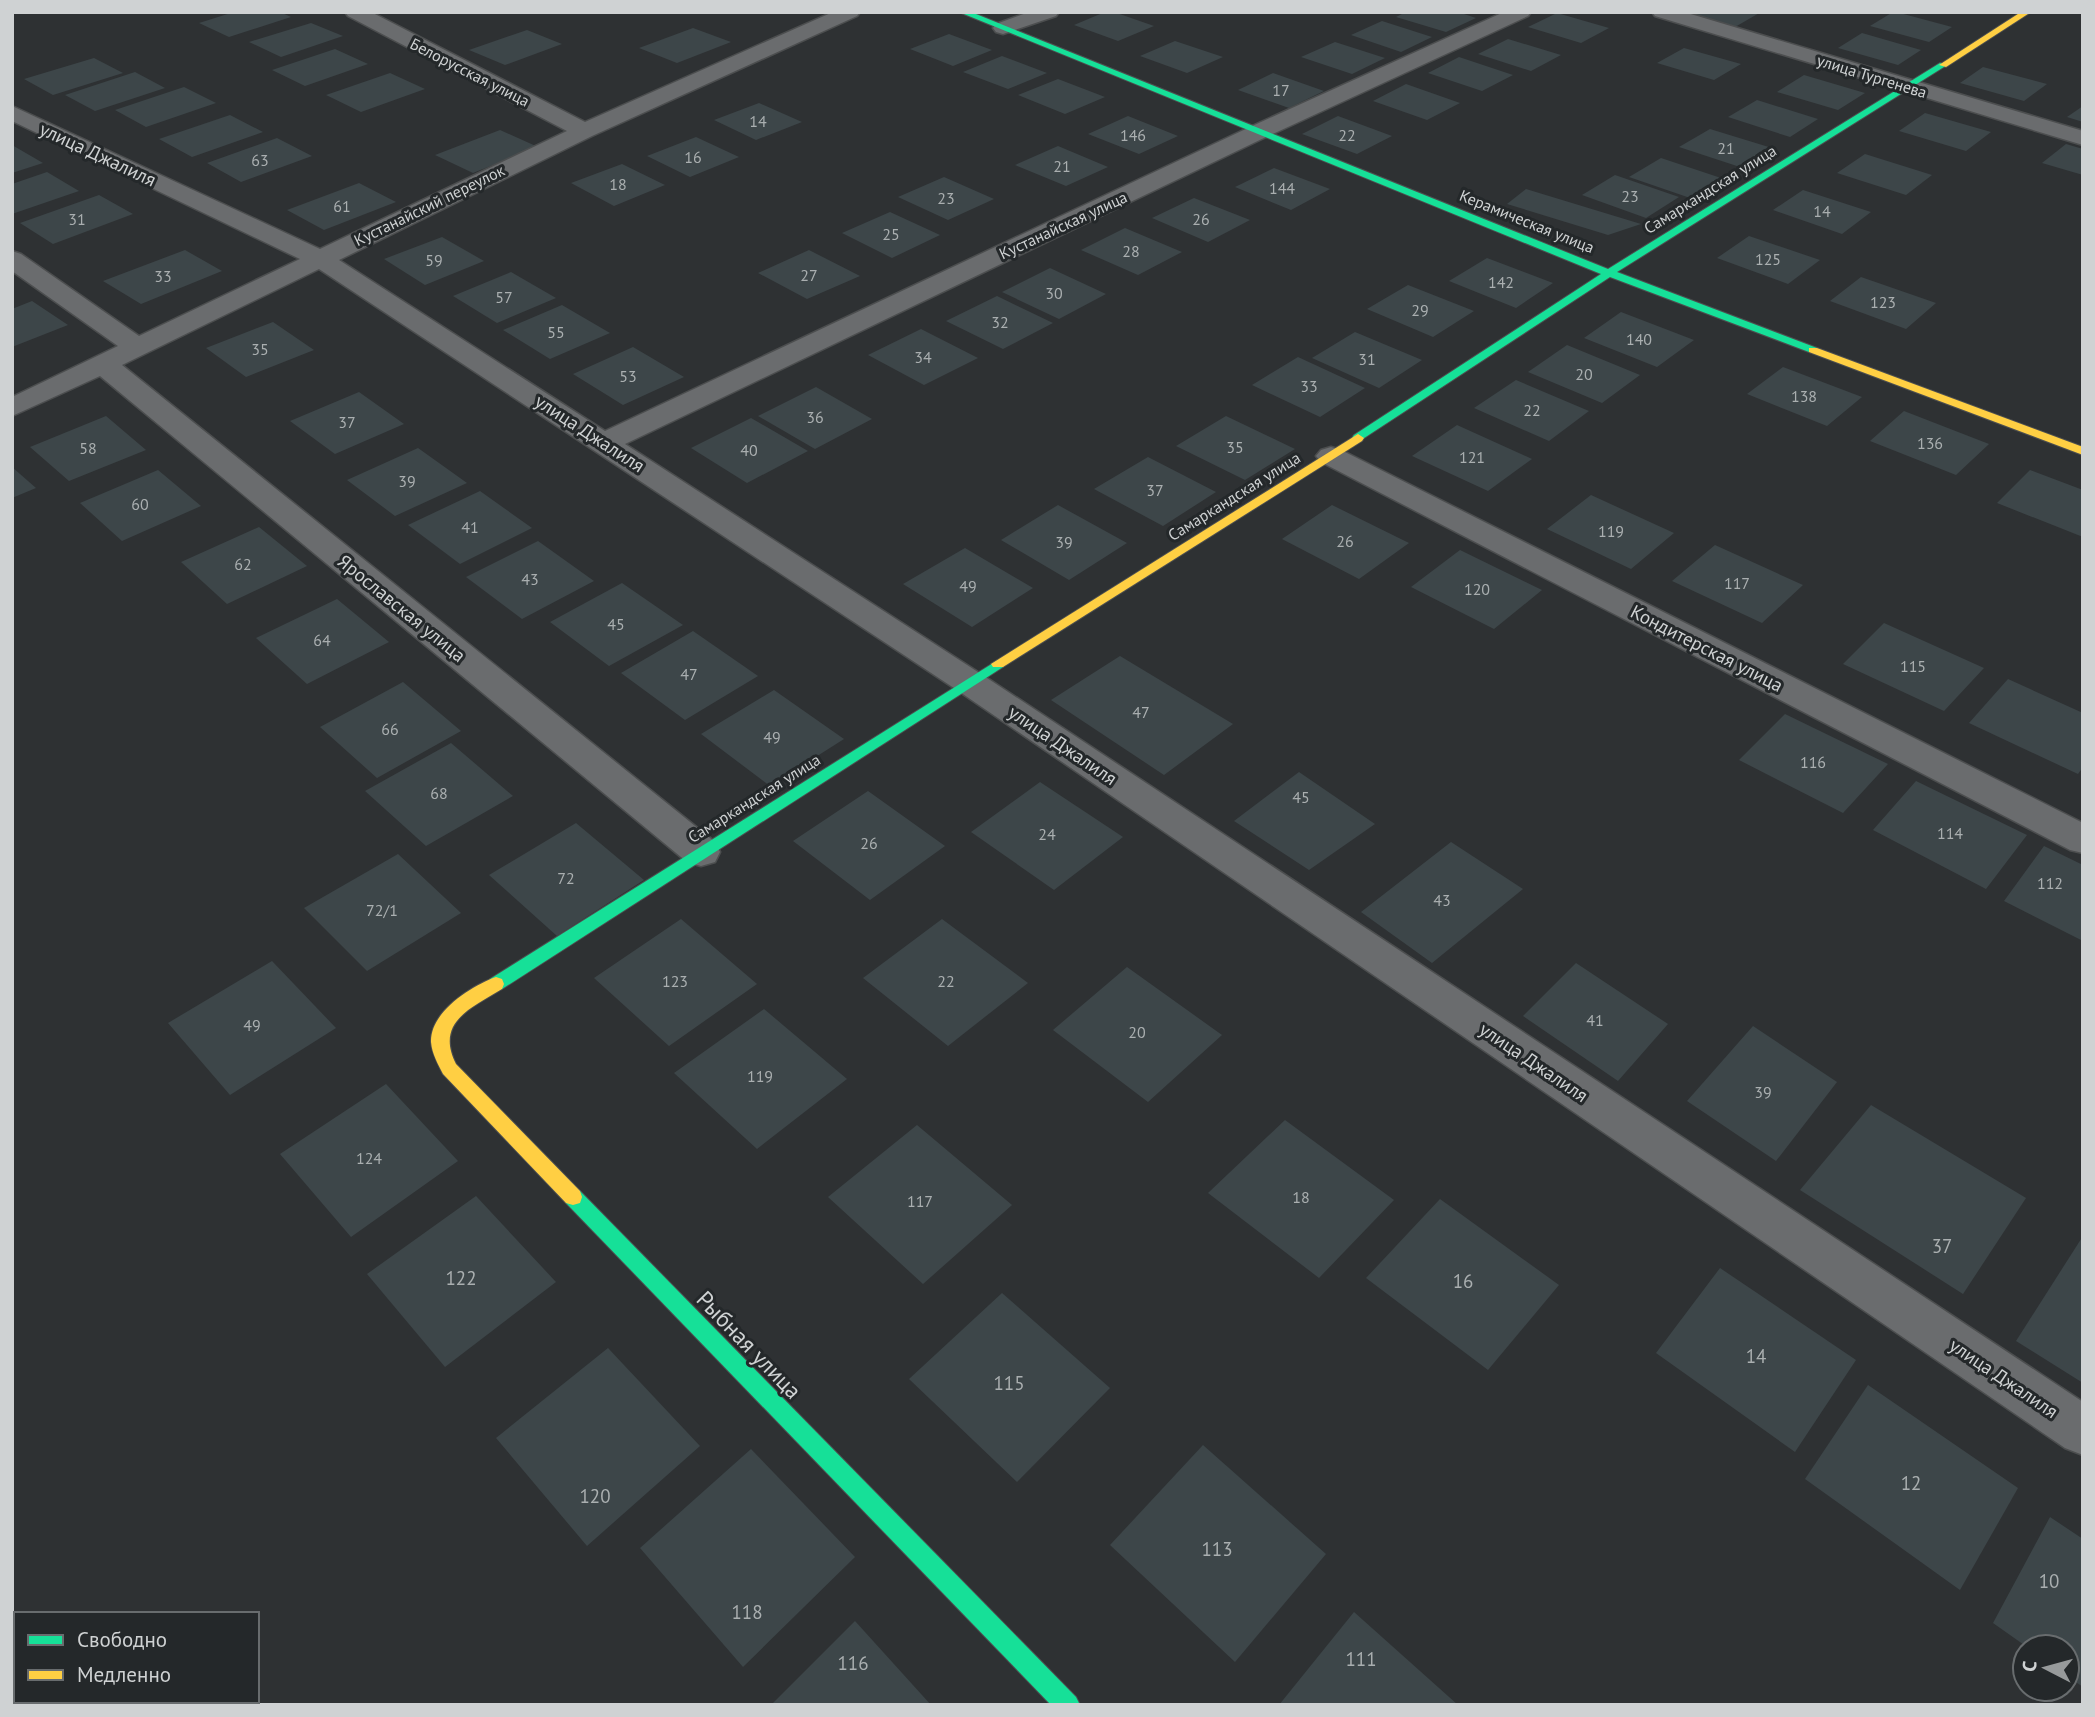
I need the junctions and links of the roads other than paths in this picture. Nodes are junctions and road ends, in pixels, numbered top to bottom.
1 (355, 12) edge
2 (850, 12) edge
3 (963, 12) edge
4 (1049, 12) edge
5 (1521, 12) edge
6 (1662, 12) edge
7 (2027, 12) edge
8 (1003, 28) junction
9 (1909, 87) junction
10 (12, 113) edge
11 (584, 131) junction
12 (1258, 132) junction
13 (2083, 138) edge
14 (319, 257) junction
15 (12, 259) edge
16 (1609, 273) junction
17 (137, 347) junction
18 (104, 365) junction
19 (12, 408) edge
20 (606, 442) junction
21 (2083, 452) edge
22 (1331, 456) junction
23 (969, 682) junction
24 (2083, 840) edge
25 (701, 852) junction
26 (458, 1008) joint
27 (2083, 1431) edge
28 (1068, 1705) edge

1 - 11 street, Белорусская улица
2 - 11 street, Кустанайский переулок
3 - 8 street, Керамическая улица
4 - 8 street
5 - 12 street, Кустанайская улица
6 - 9 street, улица Тургенева
7 - 9 street, Самаркандская улица
8 - 12 street, Керамическая улица
9 - 13 street, улица Тургенева
9 - 16 street, Самаркандская улица
10 - 14 street, улица Джалиля
11 - 14 street, Кустанайский переулок
12 - 16 street, Керамическая улица
12 - 20 street, Кустанайская улица
14 - 17 street, Кустанайский переулок
14 - 20 street, улица Джалиля
15 - 17 street
16 - 21 street, Керамическая улица
16 - 22 street, Самаркандская улица
17 - 18 street, Кустанайский переулок
18 - 19 street, Кустанайский переулок
18 - 25 street, Ярославская улица
20 - 23 street, улица Джалиля
22 - 23 street, Самаркандская улица
22 - 24 street, Кондитерская улица
23 - 25 street, Самаркандская улица
23 - 27 street, улица Джалиля
25 - 26 street, Самаркандская улица
26 - 28 street, Рыбная улица

